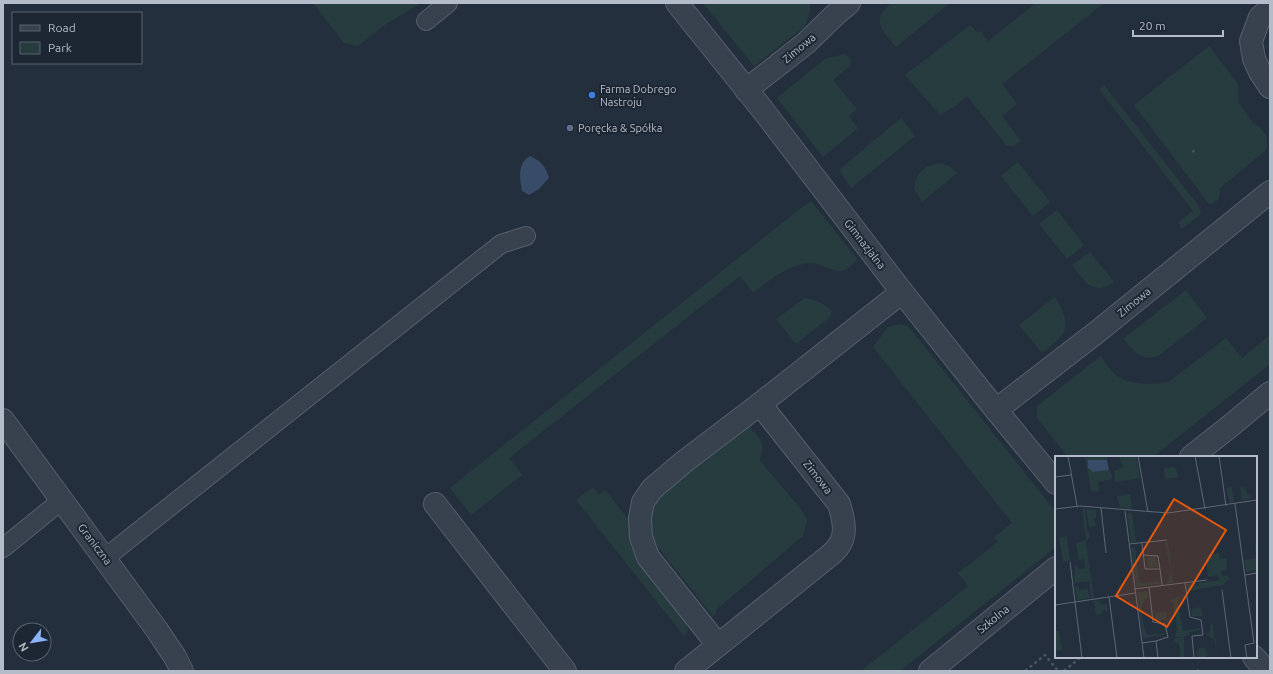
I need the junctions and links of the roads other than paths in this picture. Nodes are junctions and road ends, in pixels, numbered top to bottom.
1 (448, 3) edge
2 (677, 3) edge
3 (849, 3) edge
4 (1270, 9) edge
5 (426, 21) dead end
6 (1270, 87) edge
7 (746, 90) junction
8 (1270, 192) edge
9 (526, 236) dead end
10 (902, 292) junction
11 (1270, 393) edge
12 (760, 404) junction
13 (996, 410) junction
14 (3, 420) edge
15 (1192, 456) edge
16 (1055, 482) edge
17 (62, 500) junction
18 (435, 504) dead end
19 (3, 548) edge
20 (105, 558) junction
21 (1055, 569) edge
22 (718, 646) junction
23 (1255, 658) edge
24 (182, 671) edge
25 (566, 671) edge
26 (686, 671) edge
27 (930, 671) edge
28 (1266, 671) edge

1 - 5 lane
2 - 7 street, Gimnazjalna
3 - 7 street, Zimowa
4 - 6 street
7 - 10 street, Gimnazjalna
8 - 13 street, Zimowa
9 - 20 lane
10 - 12 street
10 - 13 street, Gimnazjalna
11 - 15 street
12 - 22 street
12 - 22 street, Zimowa
13 - 16 street, Gimnazjalna
14 - 17 street, Graniczna
17 - 19 lane
17 - 20 street, Graniczna
18 - 25 street
20 - 24 street, Graniczna
21 - 27 street, Szkolna
22 - 26 street, Zimowa
23 - 28 street

